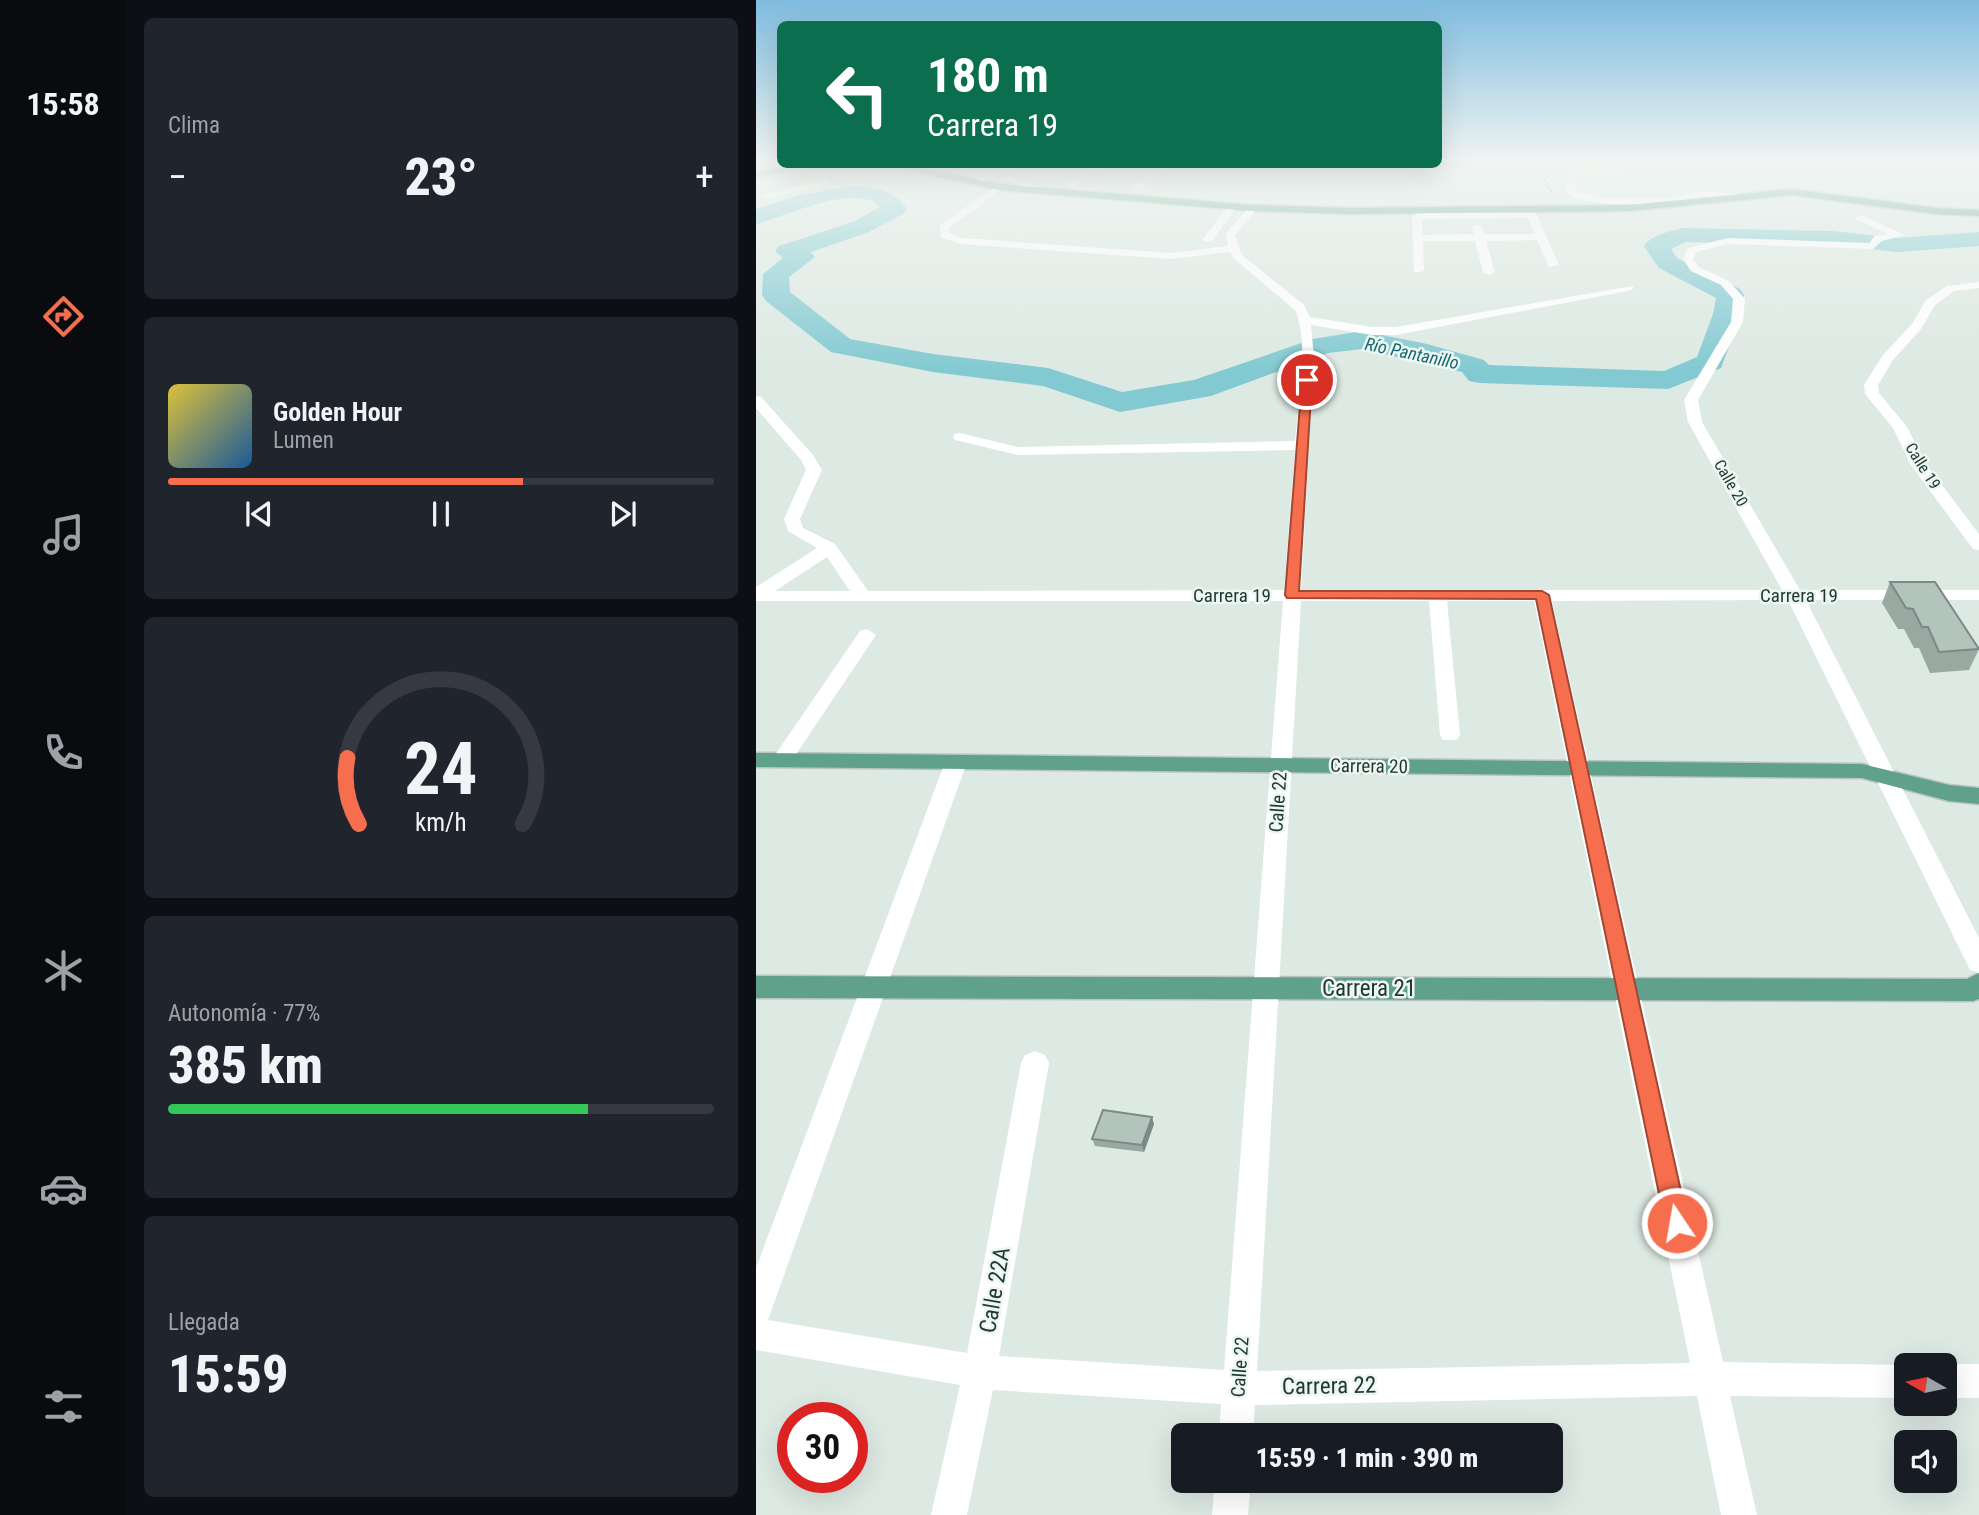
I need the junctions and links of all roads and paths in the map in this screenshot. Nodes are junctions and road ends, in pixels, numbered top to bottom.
1 (944, 232) edge
2 (1213, 232) edge
3 (1233, 232) edge
4 (1416, 232) edge
5 (1478, 232) edge
6 (1537, 232) edge
7 (1894, 232) edge
8 (1479, 237) junction
9 (1539, 237) junction
10 (1416, 238) junction
11 (1208, 239) dead end
12 (1127, 245) dead end
13 (1235, 253) junction
14 (1171, 256) junction
15 (1553, 265) dead end
16 (1418, 271) dead end
17 (1489, 272) dead end
18 (1979, 285) edge
19 (1628, 288) dead end
20 (1305, 324) junction
21 (756, 400) edge
22 (776, 424) junction
23 (756, 430) edge
24 (960, 437) dead end
25 (1302, 445) junction
26 (1979, 545) edge
27 (829, 548) junction
28 (1292, 595) junction
29 (1542, 595) junction
30 (1794, 595) junction
31 (756, 596) edge
32 (863, 596) junction
33 (1438, 596) junction
34 (1979, 596) edge
35 (867, 635) dead end
36 (1450, 735) dead end
37 (756, 760) edge
38 (782, 760) junction
39 (956, 762) junction
40 (1281, 765) junction
41 (1579, 768) junction
42 (1884, 774) junction
43 (1979, 796) edge
44 (1979, 963) edge
45 (1979, 984) edge
46 (756, 987) edge
47 (874, 987) junction
48 (1266, 988) junction
49 (1627, 989) junction
50 (1035, 1063) dead end
51 (756, 1311) edge
52 (756, 1335) edge
53 (980, 1372) junction
54 (1710, 1378) junction
55 (1894, 1381) edge
56 (1957, 1381) edge
57 (1979, 1381) edge
58 (1239, 1388) junction
59 (1237, 1423) edge
60 (1232, 1493) edge
61 (949, 1515) edge
62 (1230, 1515) edge
63 (1739, 1515) edge

1 - 14 street
2 - 11 street
3 - 13 street
4 - 10 street
5 - 8 street
6 - 9 street
7 - 30 street, Calle 20
8 - 9 street
8 - 10 street
8 - 17 street
9 - 15 street
10 - 16 street
12 - 14 street
13 - 14 street
13 - 20 street
18 - 26 street, Calle 19
19 - 20 street
20 - 25 street, Calle 22
21 - 22 street
22 - 23 street
22 - 27 street
24 - 25 street
25 - 28 street, Calle 22
27 - 31 street
27 - 32 street
28 - 32 street, Carrera 19
28 - 33 street, Carrera 19
28 - 40 street, Calle 22
29 - 30 street, Carrera 19
29 - 33 street, Carrera 19
29 - 41 street
30 - 34 street, Carrera 19
30 - 42 street, Calle 20
31 - 32 street, Carrera 19
33 - 36 street
35 - 38 street
37 - 38 main road, Carrera 20
38 - 39 main road, Carrera 20
39 - 40 main road, Carrera 20
39 - 47 street
40 - 41 main road, Carrera 20
40 - 48 street, Calle 22
41 - 42 main road, Carrera 20
41 - 49 street
42 - 43 main road, Carrera 20
42 - 44 street, Calle 20
45 - 49 main road, Carrera 21
46 - 47 main road, Carrera 21
47 - 48 main road, Carrera 21
47 - 51 street
48 - 49 main road, Carrera 21
48 - 58 street, Calle 22
49 - 54 street
50 - 53 street, Calle 22A
52 - 53 street, Carrera 22
53 - 58 street, Carrera 22
53 - 61 street, Calle 22A
54 - 55 street, Carrera 22
54 - 58 street, Carrera 22
54 - 63 street
56 - 57 street
58 - 59 street, Calle 22
60 - 62 street

